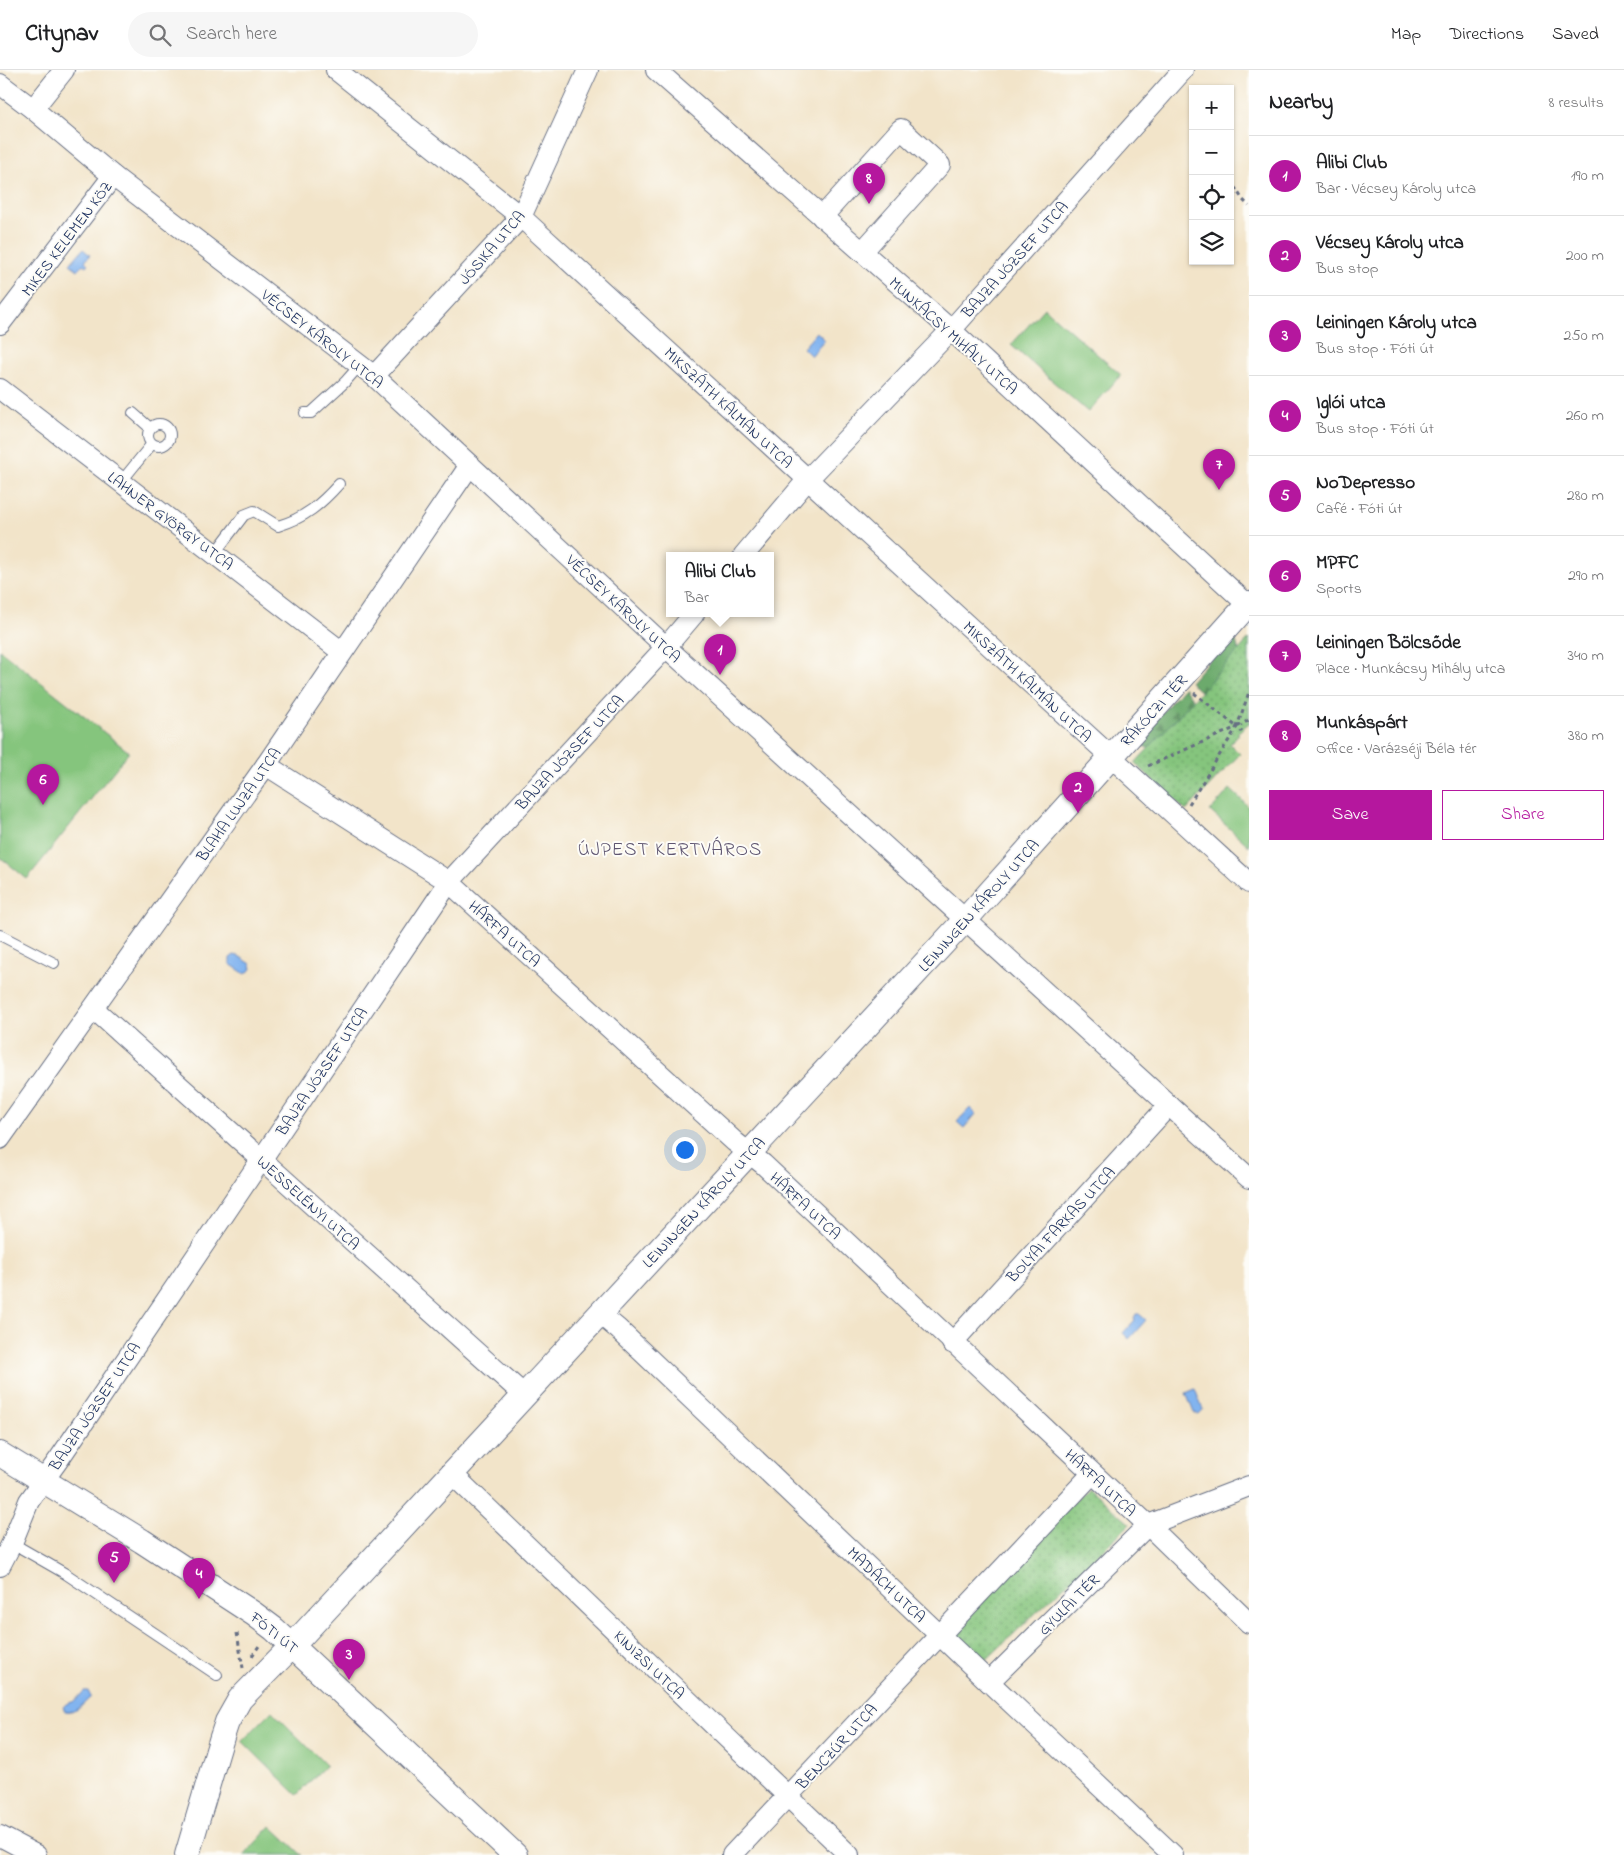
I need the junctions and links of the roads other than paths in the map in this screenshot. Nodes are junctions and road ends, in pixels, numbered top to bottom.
1 (64, 70) edge
2 (336, 70) edge
3 (588, 70) edge
4 (656, 70) edge
5 (1182, 70) edge
6 (0, 84) edge
7 (33, 109) junction
8 (114, 176) junction
9 (522, 216) junction
10 (822, 217) junction
11 (862, 252) junction
12 (0, 324) edge
13 (951, 330) junction
14 (367, 370) junction
15 (0, 389) edge
16 (133, 413) dead end
17 (305, 413) dead end
18 (150, 427) junction
19 (151, 444) junction
20 (470, 465) junction
21 (808, 479) junction
22 (121, 482) junction
23 (338, 484) dead end
24 (746, 552) edge
25 (215, 554) junction
26 (1249, 604) edge
27 (691, 617) edge
28 (666, 647) junction
29 (342, 652) junction
30 (1111, 757) junction
31 (266, 765) junction
32 (1243, 878) edge
33 (449, 882) junction
34 (965, 920) junction
35 (0, 935) edge
36 (54, 963) dead end
37 (94, 1009) junction
38 (1169, 1106) junction
39 (0, 1139) edge
40 (747, 1153) junction
41 (262, 1159) junction
42 (1249, 1178) edge
43 (600, 1314) junction
44 (952, 1342) junction
45 (524, 1396) junction
46 (0, 1454) edge
47 (452, 1474) junction
48 (1092, 1474) junction
49 (44, 1480) junction
50 (1249, 1486) edge
51 (1148, 1525) junction
52 (12, 1543) junction
53 (0, 1566) edge
54 (1249, 1622) edge
55 (940, 1635) junction
56 (293, 1645) junction
57 (217, 1676) dead end
58 (989, 1682) junction
59 (788, 1797) junction
60 (0, 1836) edge
61 (36, 1855) edge
62 (187, 1855) edge
63 (515, 1855) edge
64 (732, 1855) edge
65 (849, 1855) edge
66 (1173, 1855) edge

1 - 7 street
2 - 9 street, MIKSZÁTH KÁLMÁN UTCA
3 - 9 street, JÓSIKA UTCA
4 - 10 street, MUNKÁCSY MIHÁLY UTCA
5 - 13 street, BAJZA JÓZSEF UTCA
6 - 7 street, VÉCSEY KÁROLY UTCA
7 - 8 street, VÉCSEY KÁROLY UTCA
8 - 12 street, MIKES KELEMEN KÖZ
8 - 14 street, VÉCSEY KÁROLY UTCA
9 - 14 street, JÓSIKA UTCA
9 - 21 street, MIKSZÁTH KÁLMÁN UTCA
10 - 11 street, MUNKÁCSY MIHÁLY UTCA
10 - 11 street
11 - 13 street, MUNKÁCSY MIHÁLY UTCA
13 - 21 street, BAJZA JÓZSEF UTCA
13 - 26 street, MUNKÁCSY MIHÁLY UTCA
14 - 17 lane
14 - 20 street, VÉCSEY KÁROLY UTCA
15 - 22 street, LAHNER GYÖRGY UTCA
16 - 18 lane
18 - 19 lane
18 - 19 lane
19 - 22 lane
20 - 28 street, VÉCSEY KÁROLY UTCA
20 - 29 street, BLAHA LUJZA UTCA
21 - 24 street, BAJZA JÓZSEF UTCA
21 - 30 street, MIKSZÁTH KÁLMÁN UTCA
22 - 25 street, LAHNER GYÖRGY UTCA
23 - 25 lane
25 - 29 street, LAHNER GYÖRGY UTCA
26 - 30 street, RÁKÓCZI TÉR
27 - 28 street, BAJZA JÓZSEF UTCA
28 - 33 street, BAJZA JÓZSEF UTCA
28 - 34 street, VÉCSEY KÁROLY UTCA
29 - 31 street, BLAHA LUJZA UTCA
30 - 32 street, RÁKÓCZI TÉR
30 - 34 street, LEININGEN KÁROLY UTCA
31 - 33 street, HÁRFA UTCA
31 - 37 street, BLAHA LUJZA UTCA
33 - 40 street, HÁRFA UTCA
33 - 41 street, BAJZA JÓZSEF UTCA
34 - 38 street, VÉCSEY KÁROLY UTCA
34 - 40 street, LEININGEN KÁROLY UTCA
35 - 36 lane
37 - 39 street, BLAHA LUJZA UTCA
37 - 41 street, WESSELÉNYI UTCA
38 - 42 street, VÉCSEY KÁROLY UTCA
38 - 44 street, BOLYAI FARKAS UTCA
40 - 43 street, LEININGEN KÁROLY UTCA
40 - 44 street, HÁRFA UTCA
41 - 45 street, WESSELÉNYI UTCA
41 - 49 street, BAJZA JÓZSEF UTCA
43 - 45 street, LEININGEN KÁROLY UTCA
43 - 55 street, MADÁCH UTCA
44 - 48 street, HÁRFA UTCA
45 - 47 street, LEININGEN KÁROLY UTCA
46 - 49 street, FÓTI ÚT
47 - 56 street, LEININGEN KÁROLY UTCA
47 - 59 street, KINIZSI UTCA
48 - 51 street, HÁRFA UTCA
48 - 55 street
49 - 52 street, BAJZA JÓZSEF UTCA
49 - 56 street, FÓTI ÚT
50 - 51 street
51 - 54 street, HÁRFA UTCA
51 - 58 street, GYULAI TÉR
52 - 53 street, BAJZA JÓZSEF UTCA
52 - 57 lane
55 - 58 street, MADÁCH UTCA
55 - 59 street, BENCZÚR UTCA
56 - 62 street, LEININGEN KÁROLY UTCA
56 - 63 street, FÓTI ÚT
58 - 66 street, MADÁCH UTCA
59 - 64 street, BENCZÚR UTCA
59 - 65 street, KINIZSI UTCA
60 - 61 street

